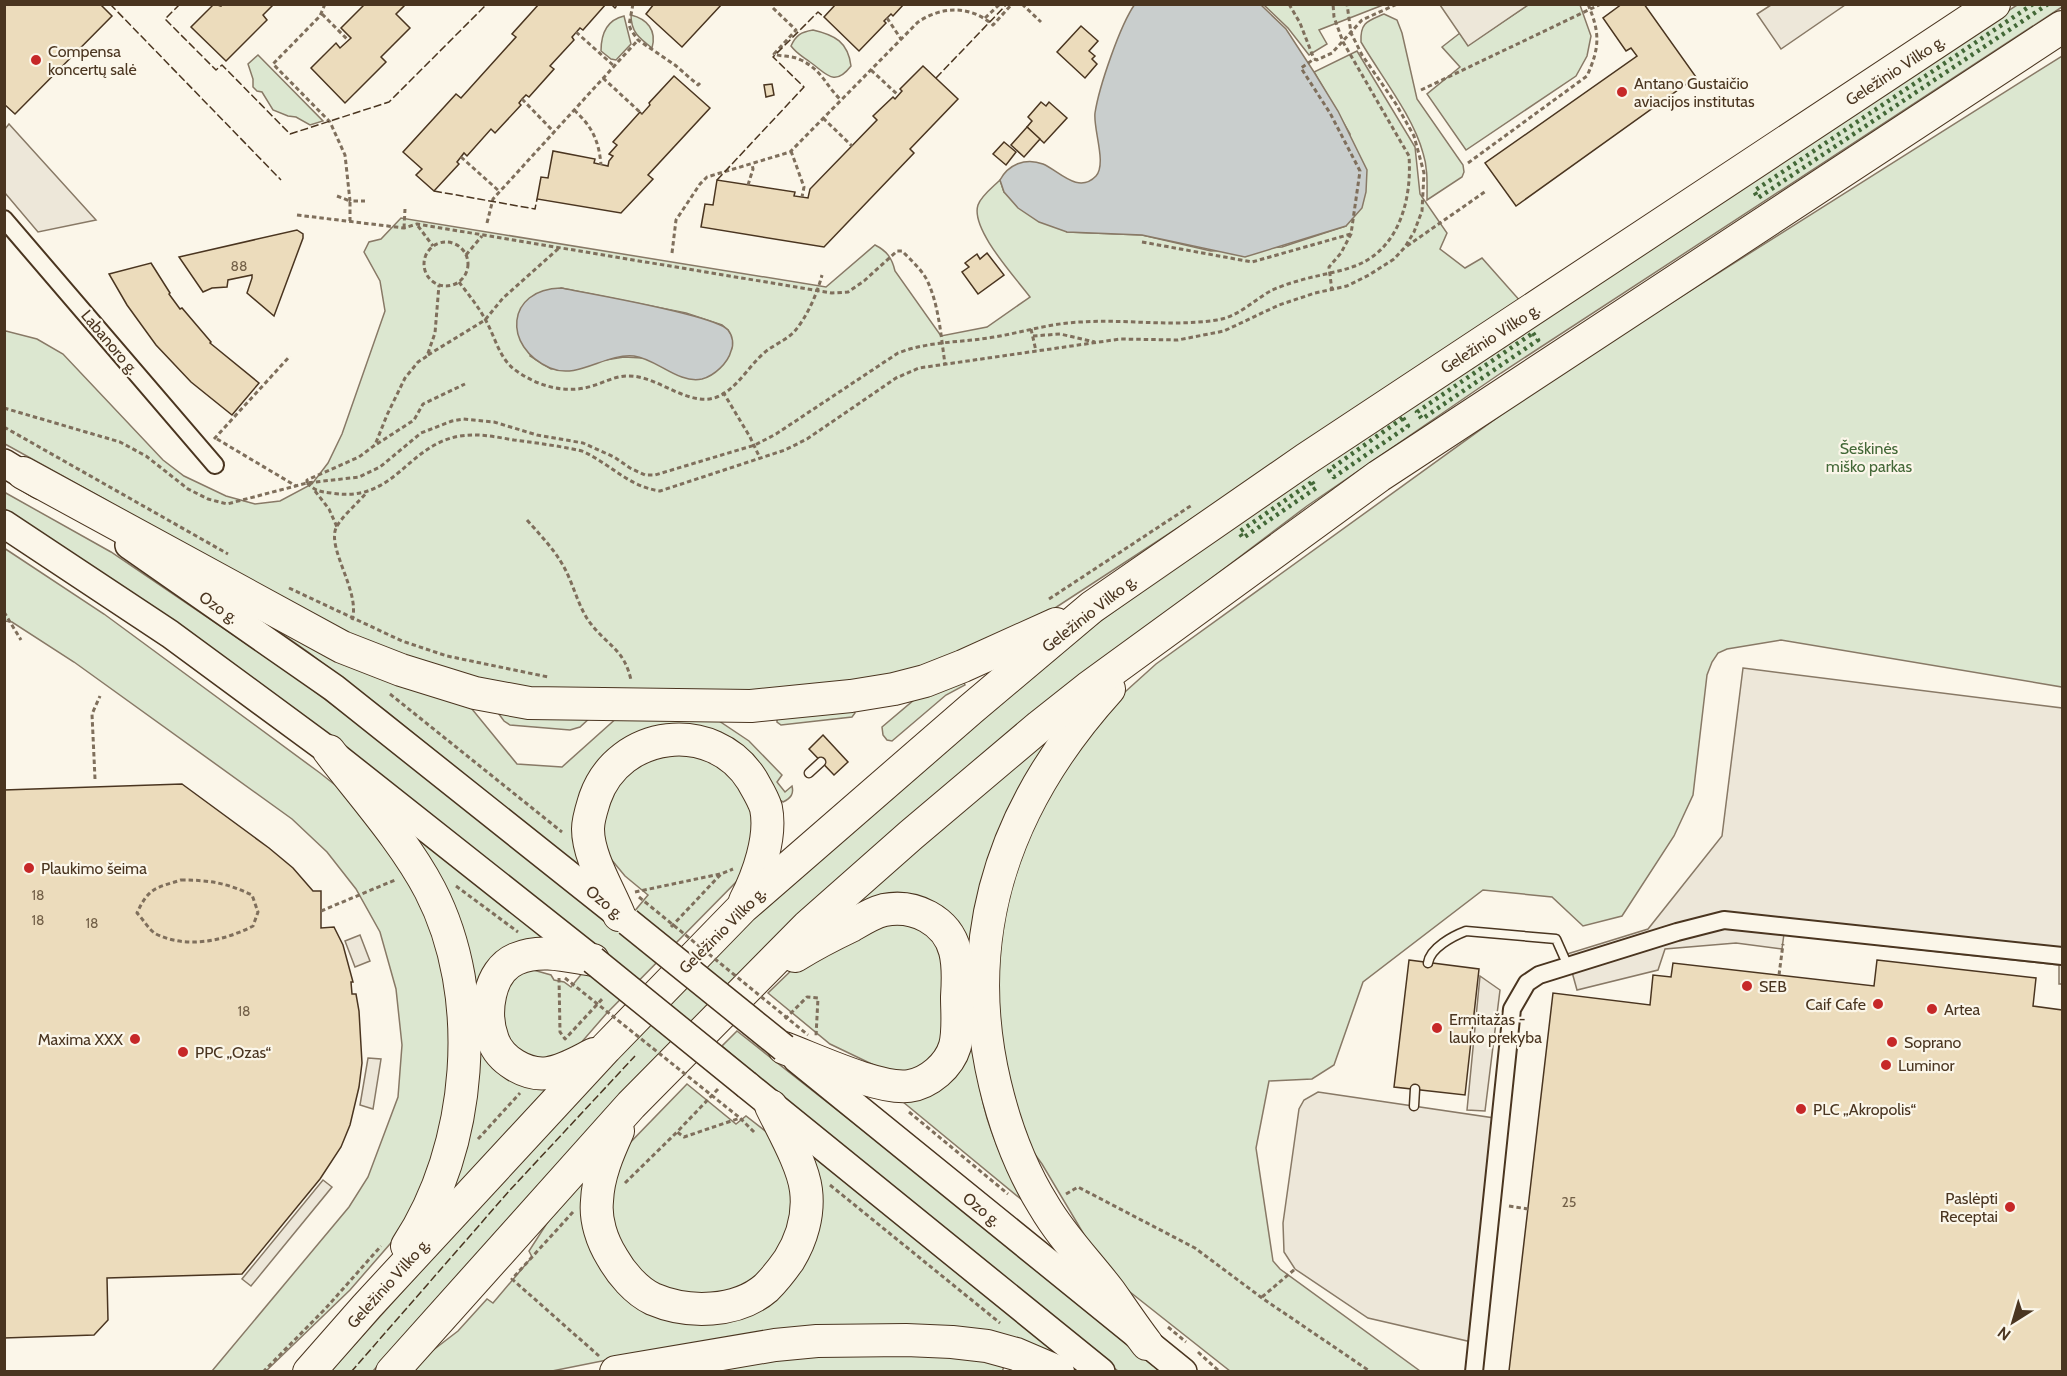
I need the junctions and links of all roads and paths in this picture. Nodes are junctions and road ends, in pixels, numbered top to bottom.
1 (325, 4) edge
2 (633, 4) edge
3 (945, 4) edge
4 (999, 4) edge
5 (1012, 4) edge
6 (1022, 4) edge
7 (1289, 4) edge
8 (1333, 4) edge
9 (1347, 4) edge
10 (1397, 4) edge
11 (1588, 4) edge
12 (1601, 4) edge
13 (1994, 4) edge
14 (773, 8) dead end
15 (946, 9) junction
16 (1590, 10) junction
17 (321, 13) junction
18 (887, 18) dead end
19 (985, 18) junction
20 (1041, 21) dead end
21 (2062, 27) edge
22 (576, 32) dead end
23 (1351, 33) junction
24 (901, 39) junction
25 (348, 40) dead end
26 (638, 40) junction
27 (1343, 42) junction
28 (1314, 59) junction
29 (614, 66) junction
30 (871, 70) junction
31 (603, 78) junction
32 (701, 82) dead end
33 (1420, 90) dead end
34 (898, 95) dead end
35 (522, 99) dead end
36 (841, 100) junction
37 (574, 110) junction
38 (642, 114) dead end
39 (823, 118) junction
40 (554, 132) junction
41 (852, 146) dead end
42 (791, 151) junction
43 (461, 157) dead end
44 (1467, 163) dead end
45 (752, 164) junction
46 (601, 165) dead end
47 (748, 185) dead end
48 (499, 191) junction
49 (1486, 192) dead end
50 (337, 196) dead end
51 (802, 197) dead end
52 (350, 201) junction
53 (365, 201) dead end
54 (405, 209) dead end
55 (297, 214) dead end
56 (4, 219) edge
57 (350, 221) junction
58 (487, 223) dead end
59 (417, 224) junction
60 (404, 228) junction
61 (1351, 234) junction
62 (482, 235) junction
63 (1142, 242) dead end
64 (433, 246) junction
65 (1405, 247) junction
66 (559, 248) junction
67 (672, 253) dead end
68 (466, 255) junction
69 (1329, 274) junction
70 (822, 275) dead end
71 (459, 282) junction
72 (439, 285) junction
73 (818, 291) junction
74 (1332, 291) junction
75 (486, 320) junction
76 (1031, 329) junction
77 (1033, 336) junction
78 (942, 342) junction
79 (1097, 342) junction
80 (1036, 351) junction
81 (290, 356) dead end
82 (427, 356) junction
83 (945, 364) junction
84 (465, 384) dead end
85 (723, 393) junction
86 (4, 408) edge
87 (4, 427) edge
88 (215, 438) junction
89 (566, 440) junction
90 (755, 445) junction
91 (375, 446) junction
92 (566, 447) junction
93 (202, 451) junction
94 (760, 458) junction
95 (215, 465) dead end
96 (14, 468) edge
97 (307, 483) junction
98 (296, 486) junction
99 (314, 491) junction
100 (367, 492) junction
101 (1192, 505) dead end
102 (527, 520) dead end
103 (4, 524) edge
104 (337, 527) junction
105 (230, 555) dead end
106 (281, 584) dead end
107 (1044, 602) dead end
108 (1092, 607) junction
109 (4, 612) edge
110 (347, 633) junction
111 (21, 640) dead end
112 (1149, 644) junction
113 (551, 677) dead end
114 (388, 693) dead end
115 (100, 696) dead end
116 (632, 705) junction
117 (329, 751) junction
118 (821, 762) dead end
119 (809, 773) dead end
120 (95, 779) dead end
121 (566, 835) dead end
122 (721, 874) dead end
123 (395, 880) dead end
124 (453, 885) dead end
125 (630, 907) junction
126 (742, 908) junction
127 (321, 911) dead end
128 (137, 913) joint
129 (1785, 925) junction
130 (530, 954) junction
131 (2062, 957) edge
132 (593, 960) junction
133 (1428, 963) dead end
134 (1568, 966) junction
135 (559, 974) dead end
136 (1779, 975) dead end
137 (565, 978) dead end
138 (758, 978) junction
139 (818, 998) dead end
140 (560, 1032) dead end
141 (565, 1039) dead end
142 (796, 1041) junction
143 (816, 1041) dead end
144 (606, 1048) junction
145 (538, 1073) junction
146 (891, 1086) junction
147 (1415, 1089) dead end
148 (631, 1106) junction
149 (771, 1106) junction
150 (1414, 1106) dead end
151 (684, 1137) dead end
152 (449, 1151) junction
153 (804, 1179) junction
154 (1078, 1187) dead end
155 (1013, 1198) dead end
156 (383, 1244) dead end
157 (1294, 1269) dead end
158 (1262, 1298) junction
159 (367, 1306) junction
160 (346, 1330) junction
161 (1147, 1344) junction
162 (1016, 1354) junction
163 (263, 1371) edge
164 (290, 1371) edge
165 (309, 1371) edge
166 (392, 1371) edge
167 (616, 1371) edge
168 (1058, 1371) edge
169 (1101, 1371) edge
170 (1183, 1371) edge
171 (1371, 1371) edge
172 (1474, 1371) edge

1 - 17 path
2 - 26 path
3 - 15 path
4 - 19 path
5 - 19 path
6 - 20 path
7 - 28 path
8 - 27 path
9 - 23 path
10 - 23 path
11 - 16 path
12 - 16 path
13 - 108 highway, Geležinio Vilko g.
14 - 36 path
15 - 19 path
15 - 24 path
16 - 33 path
16 - 44 path
17 - 25 path
17 - 52 path
18 - 24 path
21 - 112 highway
22 - 29 path
23 - 27 path
23 - 65 path
24 - 30 path
26 - 29 path
26 - 32 path
27 - 28 path
27 - 69 path
28 - 61 path
29 - 31 path
30 - 34 path
30 - 36 path
31 - 37 path
31 - 38 path
35 - 40 path
36 - 39 path
37 - 40 path
37 - 46 path
39 - 41 path
39 - 42 path
40 - 48 path
42 - 45 path
42 - 51 path
43 - 48 path
45 - 47 path
45 - 67 path
48 - 58 path
49 - 65 path
50 - 52 path
52 - 53 path
52 - 57 path
54 - 60 path
55 - 57 path
56 - 93 street, Labanoro g.
57 - 60 path
59 - 60 path
59 - 62 path
59 - 64 path
61 - 63 path
61 - 69 path
62 - 66 path
62 - 68 path
64 - 68 path
64 - 72 path
65 - 74 path
66 - 73 path
66 - 75 path
68 - 71 path
69 - 74 path
69 - 76 path
70 - 73 path
71 - 72 path
71 - 75 path
72 - 82 path
73 - 78 path
73 - 85 path
74 - 79 path
75 - 82 path
75 - 85 path
76 - 77 path
76 - 78 path
77 - 79 path
77 - 80 path
78 - 83 path
78 - 90 path
79 - 80 path
80 - 83 path
81 - 88 path
82 - 91 path
83 - 94 path
84 - 91 path
85 - 90 path
86 - 98 path
87 - 105 path
88 - 93 path
88 - 98 path
89 - 90 path
89 - 92 path
89 - 97 path
90 - 94 path
91 - 97 path
92 - 94 path
92 - 100 path
93 - 95 street, Labanoro g.
96 - 110 highway
96 - 125 main road, Ozo g.
97 - 98 path
97 - 99 path
99 - 100 path
99 - 104 path
100 - 104 path
101 - 107 path
102 - 116 path
103 - 117 main road
104 - 110 path
106 - 110 path
108 - 116 highway
108 - 126 highway, Geležinio Vilko g.
109 - 111 path
110 - 113 path
110 - 116 highway
112 - 138 highway
112 - 161 highway
114 - 121 path
115 - 120 path
117 - 132 main road
117 - 152 highway
118 - 119 lane
122 - 125 path
123 - 127 path
124 - 130 path
125 - 126 highway
125 - 142 main road, Ozo g., bridge
125 - 142 path, bridge
126 - 144 highway, Geležinio Vilko g.
128 - 128 path
129 - 131 street
129 - 134 street
129 - 136 path
130 - 132 highway
130 - 145 highway
132 - 149 main road, bridge
133 - 134 lane
134 - 172 street
135 - 140 path
137 - 151 path, bridge
138 - 146 highway
138 - 148 highway
139 - 143 path
141 - 145 path
142 - 146 highway
142 - 161 main road, Ozo g.
144 - 145 highway
144 - 159 highway, Geležinio Vilko g.
145 - 152 path
146 - 155 path
147 - 150 lane
148 - 153 highway
148 - 166 highway
149 - 153 highway
149 - 169 main road
152 - 159 highway
153 - 162 path
154 - 158 path
156 - 163 path
157 - 158 path
158 - 171 path
159 - 160 highway, Geležinio Vilko g.
160 - 164 highway
160 - 165 highway, Geležinio Vilko g.
161 - 170 main road, Ozo g.
162 - 167 highway
162 - 168 highway

